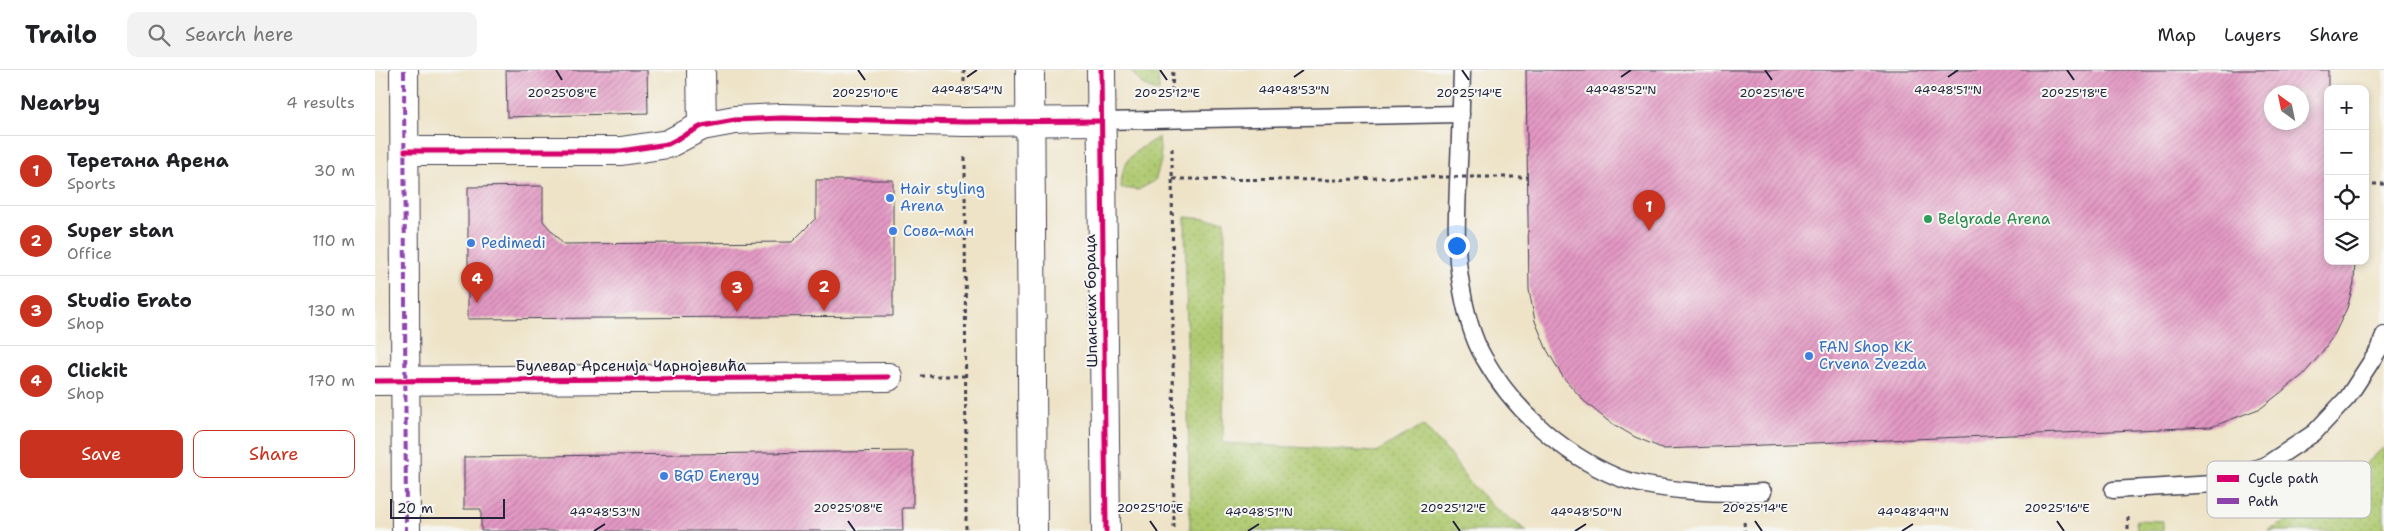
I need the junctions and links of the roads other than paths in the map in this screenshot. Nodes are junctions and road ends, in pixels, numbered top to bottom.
1 (404, 70) edge
2 (701, 70) edge
3 (1030, 70) edge
4 (1101, 70) edge
5 (1461, 70) edge
6 (1461, 114) junction
7 (1102, 121) junction
8 (1031, 122) junction
9 (702, 126) junction
10 (405, 151) junction
11 (2384, 335) edge
12 (887, 377) road end
13 (406, 380) junction
14 (375, 381) edge
15 (2272, 461) edge
16 (2207, 484) edge
17 (2113, 490) dead end
18 (1763, 492) dead end
19 (406, 531) edge
20 (1033, 531) edge
21 (1106, 531) edge

1 - 10 street
2 - 9 street
3 - 8 street
4 - 7 street, Шпанских бораца
5 - 6 lane
6 - 7 lane
6 - 18 lane
7 - 8 street
7 - 21 street, Шпанских бораца
8 - 9 street
8 - 20 street
9 - 10 street
10 - 13 street
11 - 15 lane
12 - 13 street, Булевар Арсенија Чарнојевића
13 - 14 street, Булевар Арсенија Чарнојевића
13 - 19 street
16 - 17 lane

